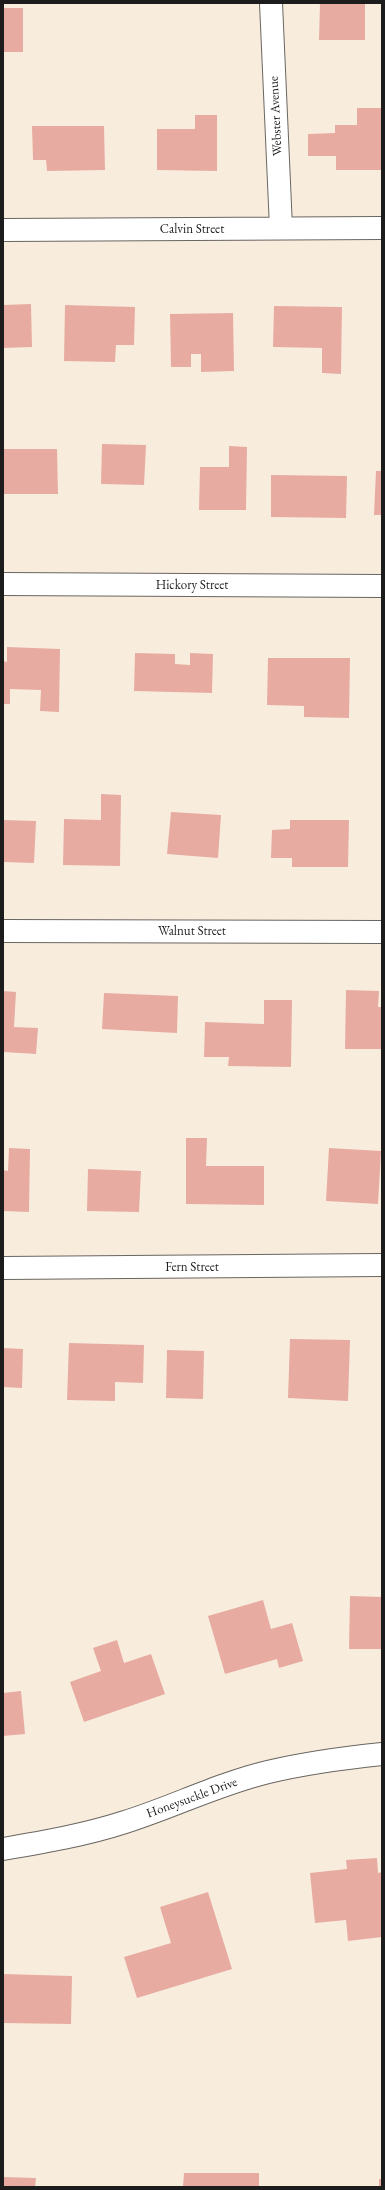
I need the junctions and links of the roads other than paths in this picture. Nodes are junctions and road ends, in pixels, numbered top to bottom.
1 (271, 3) edge
2 (281, 228) junction
3 (382, 228) edge
4 (3, 230) edge
5 (3, 584) edge
6 (382, 586) edge
7 (3, 931) edge
8 (382, 932) edge
9 (382, 1265) edge
10 (3, 1268) edge
11 (382, 1754) edge
12 (3, 1849) edge

1 - 2 street, Webster Avenue
2 - 3 street, Calvin Street
2 - 4 street, Calvin Street
5 - 6 street, Hickory Street
7 - 8 street, Walnut Street
9 - 10 street, Fern Street
11 - 12 street, Honeysuckle Drive

